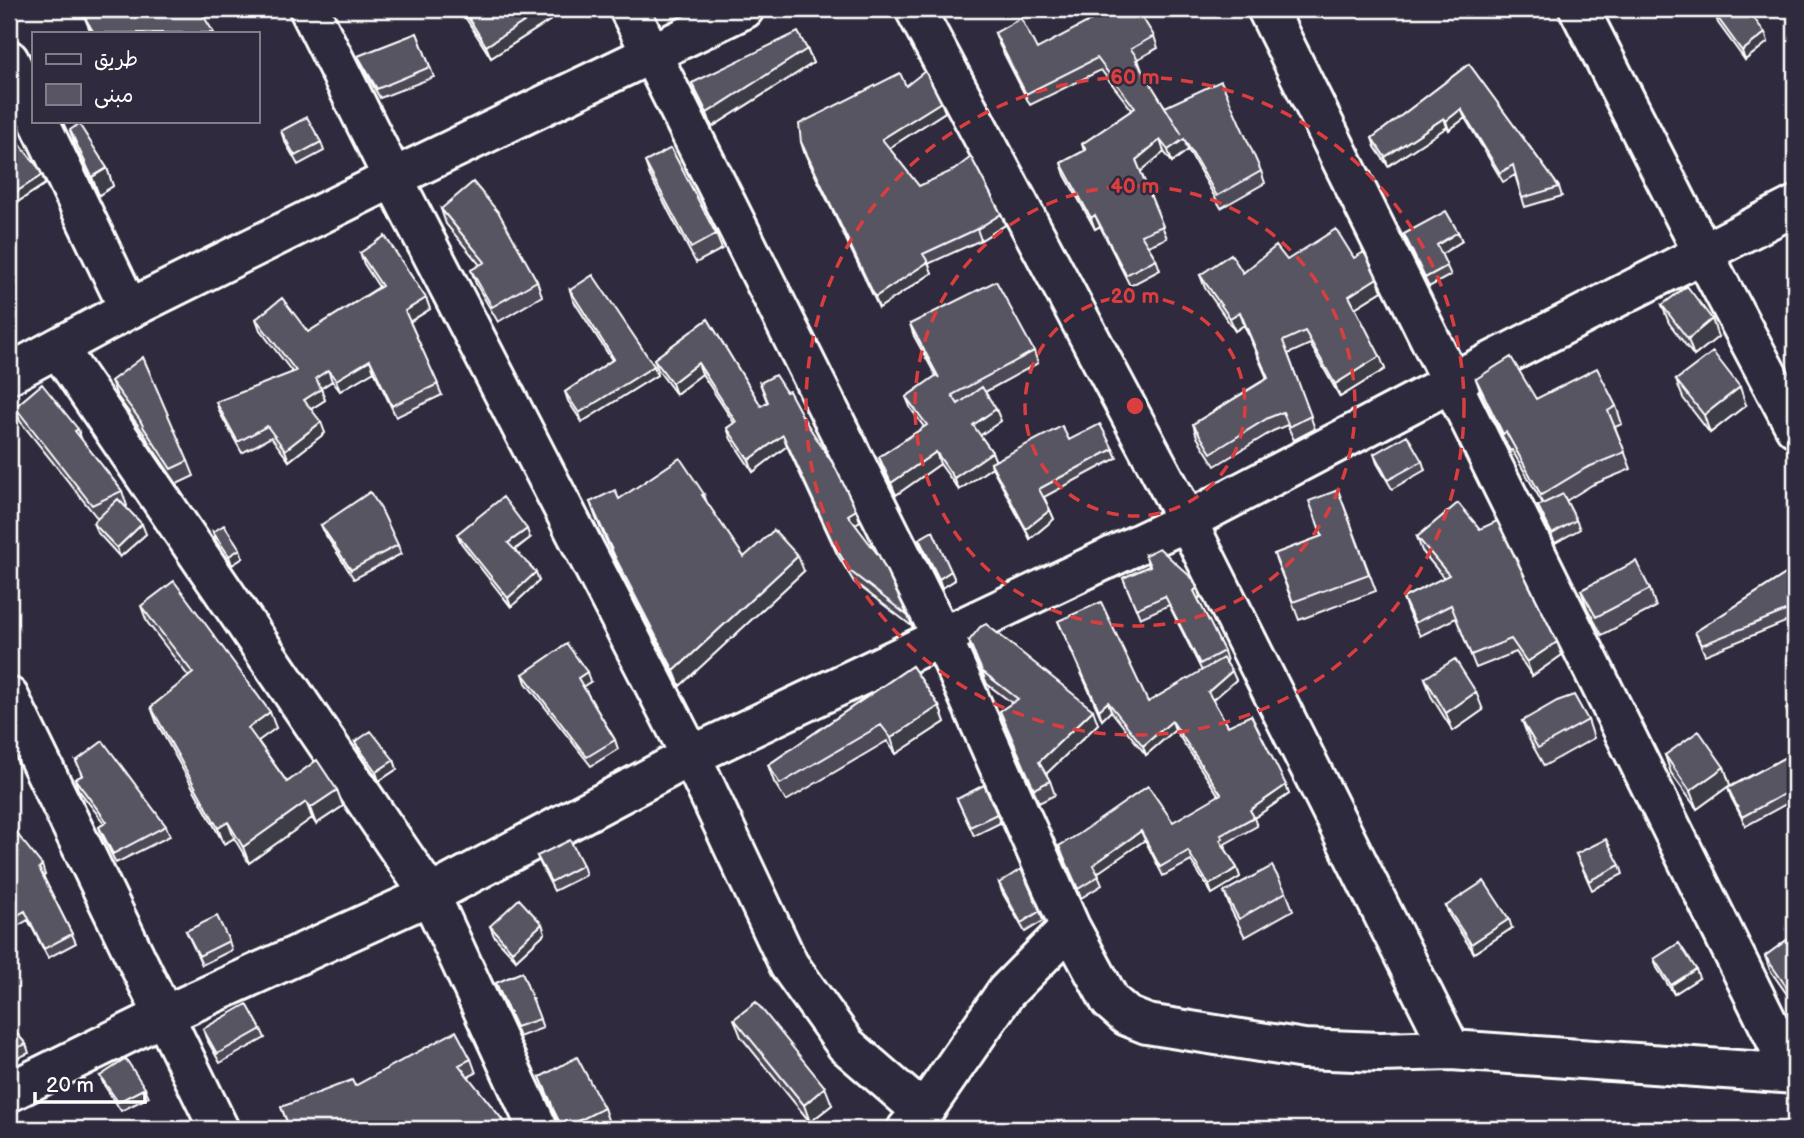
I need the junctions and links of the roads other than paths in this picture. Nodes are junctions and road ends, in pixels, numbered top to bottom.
1 (309, 9) edge
2 (629, 9) edge
3 (744, 9) edge
4 (915, 9) edge
5 (1266, 9) edge
6 (1579, 9) edge
7 (652, 54) junction
8 (9, 60) edge
9 (32, 108) edge
10 (39, 122) edge
11 (393, 178) junction
12 (1795, 206) edge
13 (1703, 253) junction
14 (129, 309) junction
15 (58, 348) junction
16 (9, 374) edge
17 (1452, 382) junction
18 (1795, 426) edge
19 (1187, 522) junction
20 (942, 637) junction
21 (9, 697) edge
22 (691, 756) junction
23 (430, 895) junction
24 (1070, 928) junction
25 (163, 1016) junction
26 (1451, 1050) junction
27 (1794, 1074) edge
28 (9, 1091) edge
29 (915, 1121) edge
30 (219, 1129) edge
31 (538, 1129) edge

1 - 11 street
2 - 7 street
3 - 7 street
4 - 19 street
5 - 17 street
6 - 13 street
7 - 11 street
7 - 20 street
8 - 9 street
10 - 14 street
11 - 14 street
11 - 22 street
12 - 13 street
13 - 17 street
13 - 18 street
14 - 15 street
15 - 16 street
15 - 23 street
17 - 19 street
17 - 27 street
19 - 20 street
19 - 26 street
20 - 22 street
20 - 24 street
21 - 25 street
22 - 23 street
22 - 29 street
23 - 25 street
23 - 31 street
24 - 26 street
24 - 29 street
25 - 28 street
25 - 30 street
26 - 27 street

